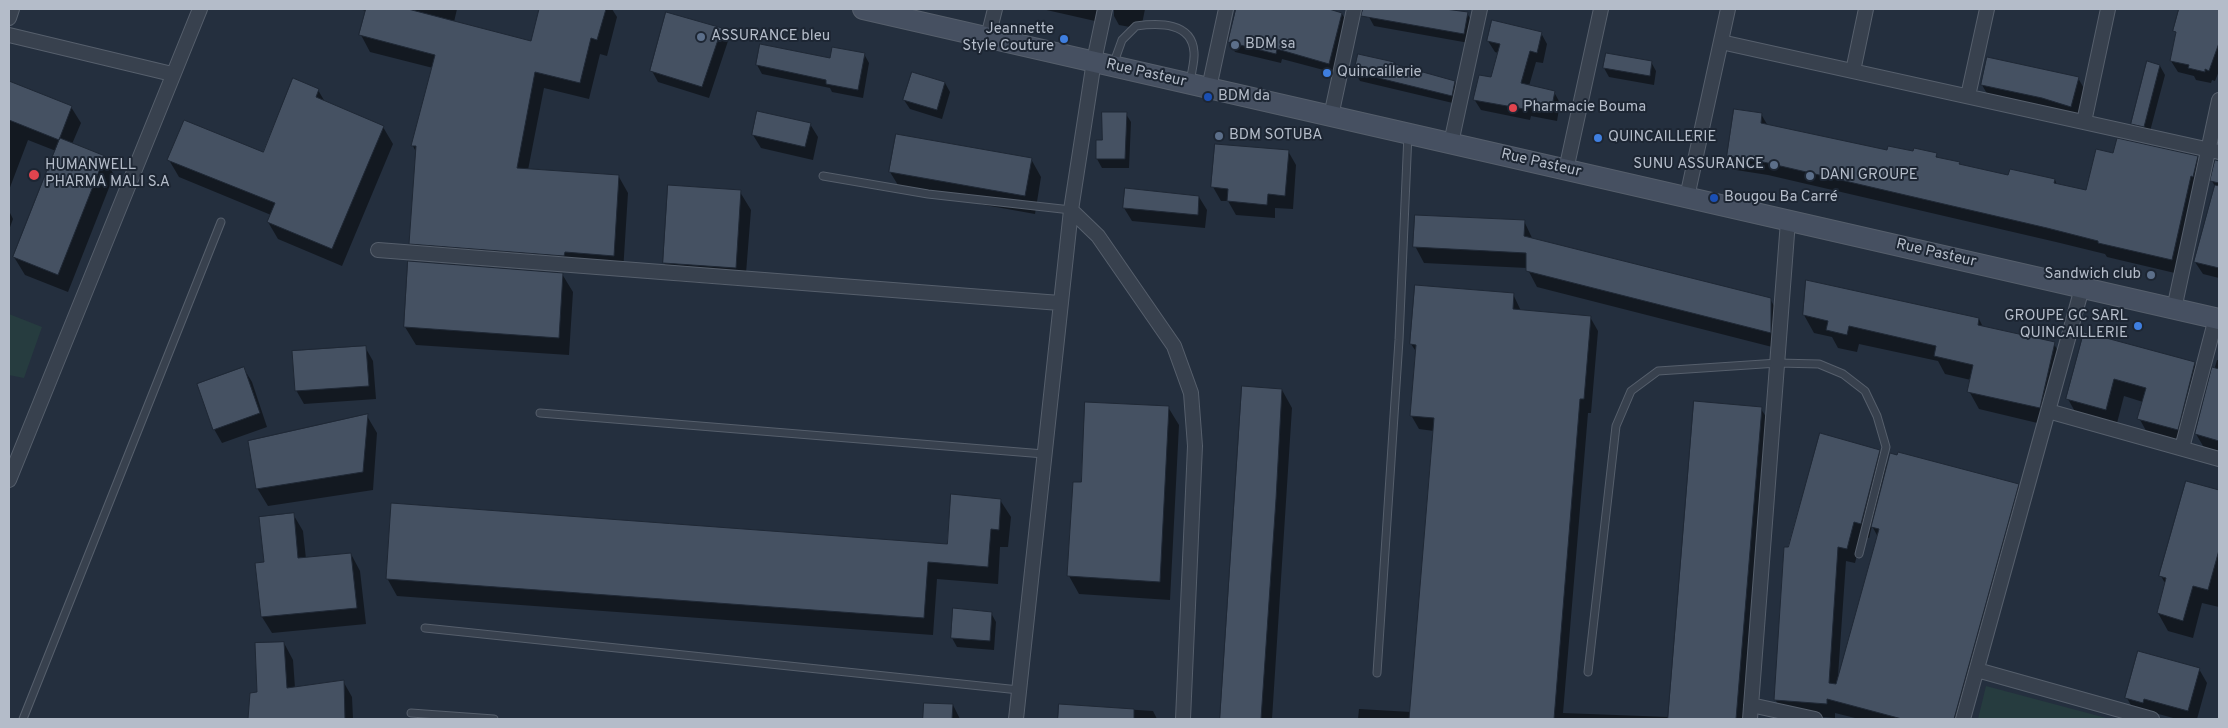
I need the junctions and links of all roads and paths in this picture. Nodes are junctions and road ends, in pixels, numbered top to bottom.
1 (12, 9) edge
2 (200, 9) edge
3 (863, 9) edge
4 (995, 9) edge
5 (1105, 9) edge
6 (1226, 9) edge
7 (1354, 9) edge
8 (1480, 9) edge
9 (1601, 9) edge
10 (1728, 9) edge
11 (1866, 9) edge
12 (1987, 9) edge
13 (2108, 9) edge
14 (9, 18) edge
15 (9, 35) edge
16 (988, 37) junction
17 (1721, 42) junction
18 (1103, 64) junction
19 (1853, 71) junction
20 (172, 74) junction
21 (1190, 83) junction
22 (1209, 88) junction
23 (1968, 96) junction
24 (2219, 100) edge
25 (1331, 116) junction
26 (2084, 122) junction
27 (1408, 134) junction
28 (1451, 143) junction
29 (2214, 150) edge
30 (1566, 170) junction
31 (823, 176) dead end
32 (1687, 197) junction
33 (1071, 210) junction
34 (1788, 221) junction
35 (221, 222) dead end
36 (378, 250) dead end
37 (2082, 288) junction
38 (1060, 303) junction
39 (2174, 309) junction
40 (2218, 319) edge
41 (1778, 363) junction
42 (2048, 411) junction
43 (540, 413) dead end
44 (2182, 448) junction
45 (1044, 454) junction
46 (2219, 459) edge
47 (9, 480) edge
48 (1859, 554) dead end
49 (425, 628) dead end
50 (1977, 670) junction
51 (1588, 672) dead end
52 (1377, 673) dead end
53 (1019, 690) junction
54 (1752, 705) junction
55 (411, 713) dead end
56 (23, 719) edge
57 (494, 719) edge
58 (1016, 719) edge
59 (1183, 719) edge
60 (1750, 719) edge
61 (1815, 719) edge
62 (1963, 719) edge
63 (2152, 719) edge

1 - 14 street
2 - 20 street
3 - 16 main road, Rue Pasteur
4 - 16 street
5 - 18 street
6 - 22 street
7 - 25 street
8 - 28 street
9 - 30 street
10 - 17 street
11 - 19 street
12 - 23 street
13 - 26 street
15 - 20 street
16 - 18 main road, Rue Pasteur
17 - 19 street
17 - 32 street
18 - 21 main road, Rue Pasteur
18 - 21 lane
18 - 33 street
19 - 23 street
20 - 47 street
21 - 22 main road, Rue Pasteur
22 - 25 main road, Rue Pasteur
23 - 26 street
24 - 29 street
25 - 27 main road, Rue Pasteur
26 - 29 street
27 - 28 main road, Rue Pasteur
27 - 52 lane
28 - 30 main road, Rue Pasteur
29 - 39 street
30 - 32 main road, Rue Pasteur
31 - 33 lane
32 - 34 main road, Rue Pasteur
33 - 38 street
33 - 59 street
34 - 37 main road, Rue Pasteur
34 - 41 street
35 - 56 lane
36 - 38 street
37 - 39 main road, Rue Pasteur
37 - 42 street
38 - 45 street
39 - 40 main road, Rue Pasteur
40 - 44 street
41 - 48 lane
41 - 51 lane
41 - 54 street
42 - 44 street
42 - 50 street
43 - 45 lane
44 - 46 street
45 - 53 street
49 - 53 lane
50 - 62 street
50 - 63 street
53 - 58 street
54 - 60 street
54 - 61 street
55 - 57 lane

